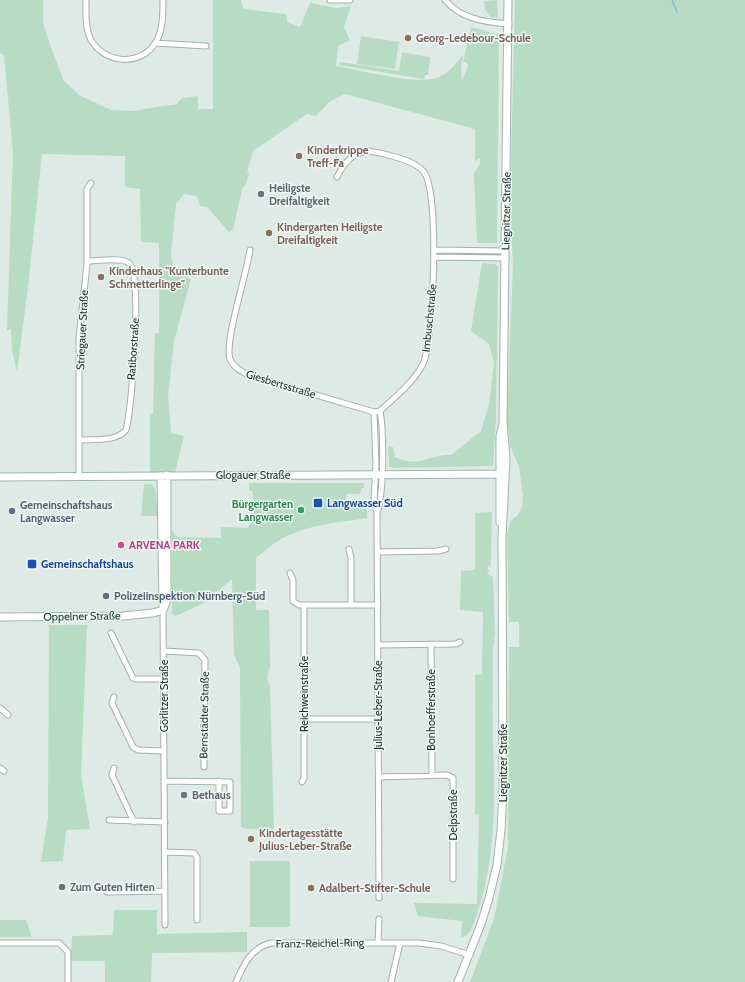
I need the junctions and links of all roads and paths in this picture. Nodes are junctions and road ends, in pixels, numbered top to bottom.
1 (86, 0) edge
2 (163, 0) edge
3 (330, 0) edge
4 (350, 0) edge
5 (445, 0) edge
6 (508, 0) edge
7 (508, 24) junction
8 (155, 43) junction
9 (206, 46) dead end
10 (337, 177) dead end
11 (91, 183) dead end
12 (250, 250) dead end
13 (434, 250) junction
14 (506, 250) junction
15 (434, 257) junction
16 (506, 258) junction
17 (87, 261) junction
18 (377, 411) junction
19 (80, 440) junction
20 (378, 474) junction
21 (502, 474) junction
22 (164, 476) junction
23 (79, 477) junction
24 (0, 478) edge
25 (348, 549) dead end
26 (446, 549) dead end
27 (378, 552) junction
28 (290, 573) dead end
29 (351, 605) junction
30 (378, 605) junction
31 (304, 606) junction
32 (162, 610) junction
33 (0, 617) edge
34 (111, 633) dead end
35 (460, 642) dead end
36 (378, 645) junction
37 (431, 645) junction
38 (164, 651) junction
39 (164, 679) junction
40 (114, 697) dead end
41 (0, 708) edge
42 (8, 715) dead end
43 (304, 719) junction
44 (378, 719) junction
45 (164, 751) junction
46 (204, 767) dead end
47 (114, 768) dead end
48 (432, 775) junction
49 (379, 777) junction
50 (164, 782) junction
51 (219, 782) junction
52 (302, 782) dead end
53 (110, 820) dead end
54 (134, 822) junction
55 (165, 822) junction
56 (165, 852) junction
57 (454, 879) dead end
58 (107, 892) dead end
59 (165, 892) junction
60 (379, 898) dead end
61 (379, 918) dead end
62 (197, 920) dead end
63 (165, 925) dead end
64 (0, 942) edge
65 (378, 942) junction
66 (400, 943) junction
67 (470, 955) junction
68 (68, 982) edge
69 (236, 982) edge
70 (391, 982) edge
71 (458, 982) edge

1 - 8 street
2 - 8 street
3 - 4 street
5 - 7 street
6 - 7 main road, Liegnitzer Straße
7 - 14 main road, Liegnitzer Straße
8 - 9 street
10 - 13 street, Imbuschstraße
11 - 17 street, Striegauer Straße
12 - 18 street, Giesbertsstraße
13 - 14 street
13 - 15 street, Imbuschstraße
14 - 16 main road, Liegnitzer Straße
15 - 16 street
15 - 18 street, Imbuschstraße
16 - 21 main road, Liegnitzer Straße
17 - 19 street, Striegauer Straße
17 - 19 street, Ratiborstraße
18 - 20 street
19 - 23 street, Striegauer Straße
20 - 21 main road, Glogauer Straße
20 - 22 main road, Glogauer Straße
20 - 27 street, Julius-Leber-Straße
21 - 67 main road, Liegnitzer Straße
22 - 23 main road, Glogauer Straße
22 - 32 main road, Görlitzer Straße
23 - 24 main road, Glogauer Straße
25 - 29 street
26 - 27 street
27 - 30 street, Julius-Leber-Straße
28 - 31 street
29 - 30 street
29 - 31 street
30 - 36 street, Julius-Leber-Straße
31 - 43 street, Reichweinstraße
32 - 33 main road, Oppelner Straße
32 - 38 street, Görlitzer Straße
34 - 39 street
35 - 37 street
36 - 37 street
36 - 44 street, Julius-Leber-Straße
37 - 48 street, Bonhoefferstraße
38 - 39 street, Görlitzer Straße
38 - 46 street, Bernstädter Straße
39 - 45 street, Görlitzer Straße
40 - 45 street
41 - 42 street
43 - 44 street
43 - 52 street, Reichweinstraße
44 - 49 street, Julius-Leber-Straße
45 - 50 street, Görlitzer Straße
47 - 54 street
48 - 49 street, Delpstraße
48 - 57 street, Delpstraße
49 - 60 street, Julius-Leber-Straße
50 - 51 street
50 - 55 street, Görlitzer Straße
51 - 51 street
53 - 54 street
54 - 55 street
55 - 56 street, Görlitzer Straße
56 - 59 street, Görlitzer Straße
56 - 62 street
58 - 59 street
59 - 63 street, Görlitzer Straße
61 - 65 street
64 - 68 street
65 - 66 street, Franz-Reichel-Ring
65 - 69 street, Franz-Reichel-Ring
66 - 67 street, Franz-Reichel-Ring
66 - 70 street
67 - 71 main road, Liegnitzer Straße

